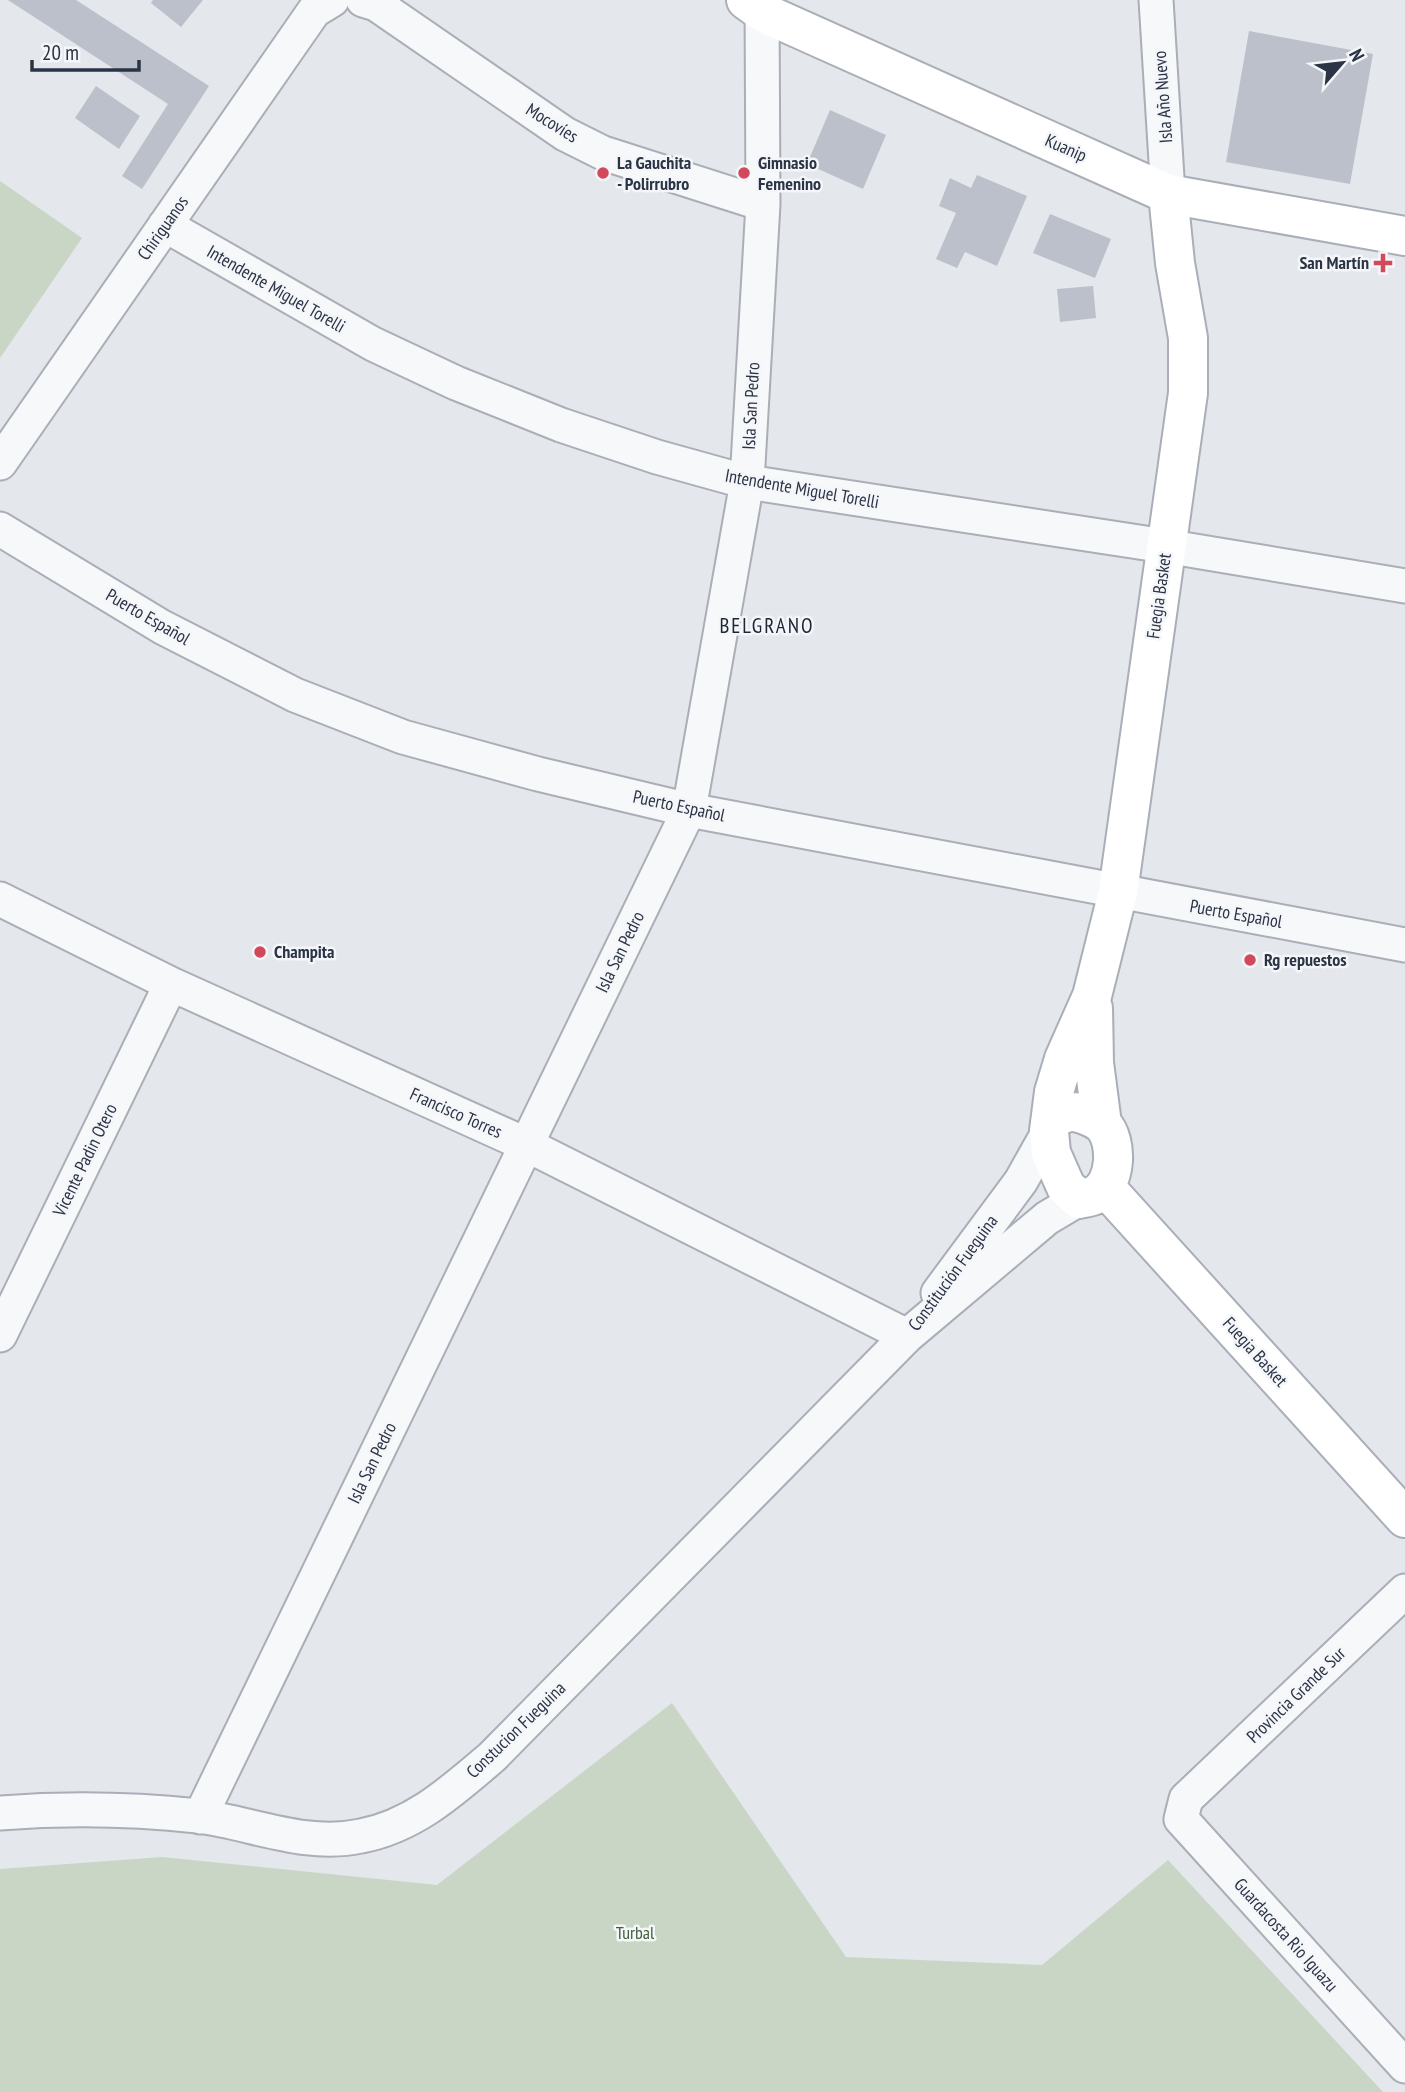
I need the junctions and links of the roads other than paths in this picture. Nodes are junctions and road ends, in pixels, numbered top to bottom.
1 (332, 0) edge
2 (363, 0) edge
3 (1156, 0) edge
4 (757, 4) edge
5 (1168, 194) junction
6 (763, 204) junction
7 (165, 225) junction
8 (1405, 236) edge
9 (0, 463) edge
10 (747, 482) junction
11 (0, 529) edge
12 (1165, 546) junction
13 (1405, 586) edge
14 (689, 810) junction
15 (1118, 892) junction
16 (0, 899) edge
17 (1405, 945) edge
18 (171, 984) junction
19 (1092, 996) junction
20 (1102, 1124) junction
21 (1050, 1125) junction
22 (527, 1145) junction
23 (1092, 1193) junction
24 (0, 1335) edge
25 (907, 1336) junction
26 (1405, 1518) edge
27 (1405, 1591) edge
28 (1186, 1800) joint
29 (0, 1813) edge
30 (200, 1816) junction
31 (1405, 2066) edge

1 - 7 street, Chiriguanos
2 - 6 street, Mocovíes
3 - 5 street, Isla Año Nuevo
4 - 5 main road, Kuanip
4 - 6 street, Isla San Pedro
5 - 8 main road, Kuanip
5 - 12 main road, Fuegia Basket
6 - 10 street, Isla San Pedro
7 - 9 street, Chiriguanos
7 - 10 street, Intendente Miguel Torelli
10 - 12 street, Intendente Miguel Torelli
10 - 14 street, Isla San Pedro
11 - 14 street, Puerto Español
12 - 13 street, Intendente Miguel Torelli
12 - 15 main road, Fuegia Basket
14 - 15 street, Puerto Español
14 - 22 street, Isla San Pedro
15 - 17 street, Puerto Español
15 - 19 main road, Fuegia Basket
16 - 18 street, Francisco Torres
18 - 22 street, Francisco Torres
18 - 24 street, Vicente Padin Otero
19 - 20 main road, Fuegia Basket
19 - 21 main road, Fuegia Basket
20 - 21 main road
20 - 23 main road
21 - 23 main road
21 - 25 street, Constitución Fueguina
22 - 25 street, Francisco Torres
22 - 30 street, Isla San Pedro
23 - 25 street, Constitución Fueguina
23 - 26 main road, Fuegia Basket
25 - 30 street, Constucion Fueguina
27 - 28 street, Provincia Grande Sur
28 - 31 street, Guardacosta Rio Iguazu
29 - 30 street, Constucion Fueguina

